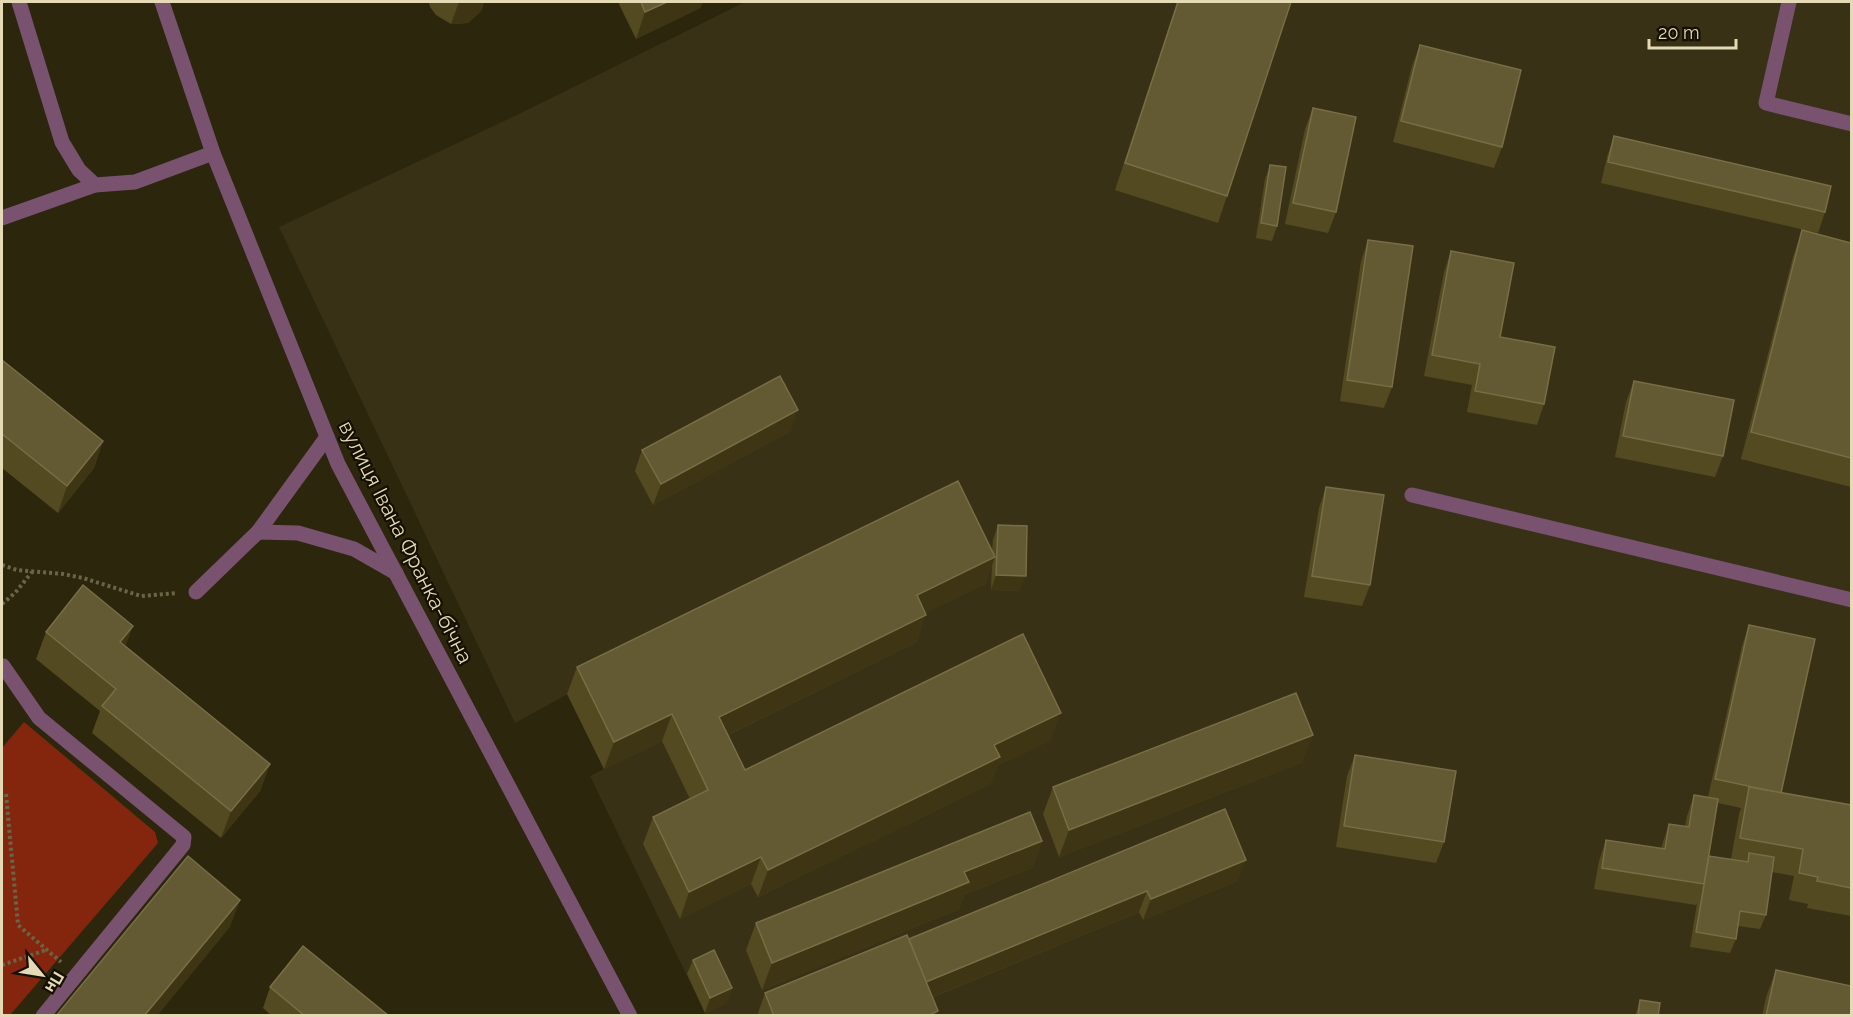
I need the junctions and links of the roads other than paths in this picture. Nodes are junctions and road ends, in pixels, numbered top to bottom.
1 (19, 2) edge
2 (162, 2) edge
3 (1789, 2) edge
4 (1851, 124) edge
5 (213, 153) junction
6 (95, 185) junction
7 (2, 218) edge
8 (327, 437) junction
9 (1412, 495) dead end
10 (258, 532) junction
11 (396, 573) junction
12 (196, 592) road end
13 (1851, 600) edge
14 (2, 666) edge
15 (43, 1016) edge
16 (630, 1016) edge

1 - 6 street
2 - 5 street, вулиця Івана Франка-бічна
3 - 4 street
5 - 6 street
5 - 8 street, вулиця Івана Франка-бічна
6 - 7 street
8 - 10 street
8 - 11 street, вулиця Івана Франка-бічна
9 - 13 street
10 - 11 street
10 - 12 street
11 - 16 street, вулиця Івана Франка-бічна
14 - 15 street

